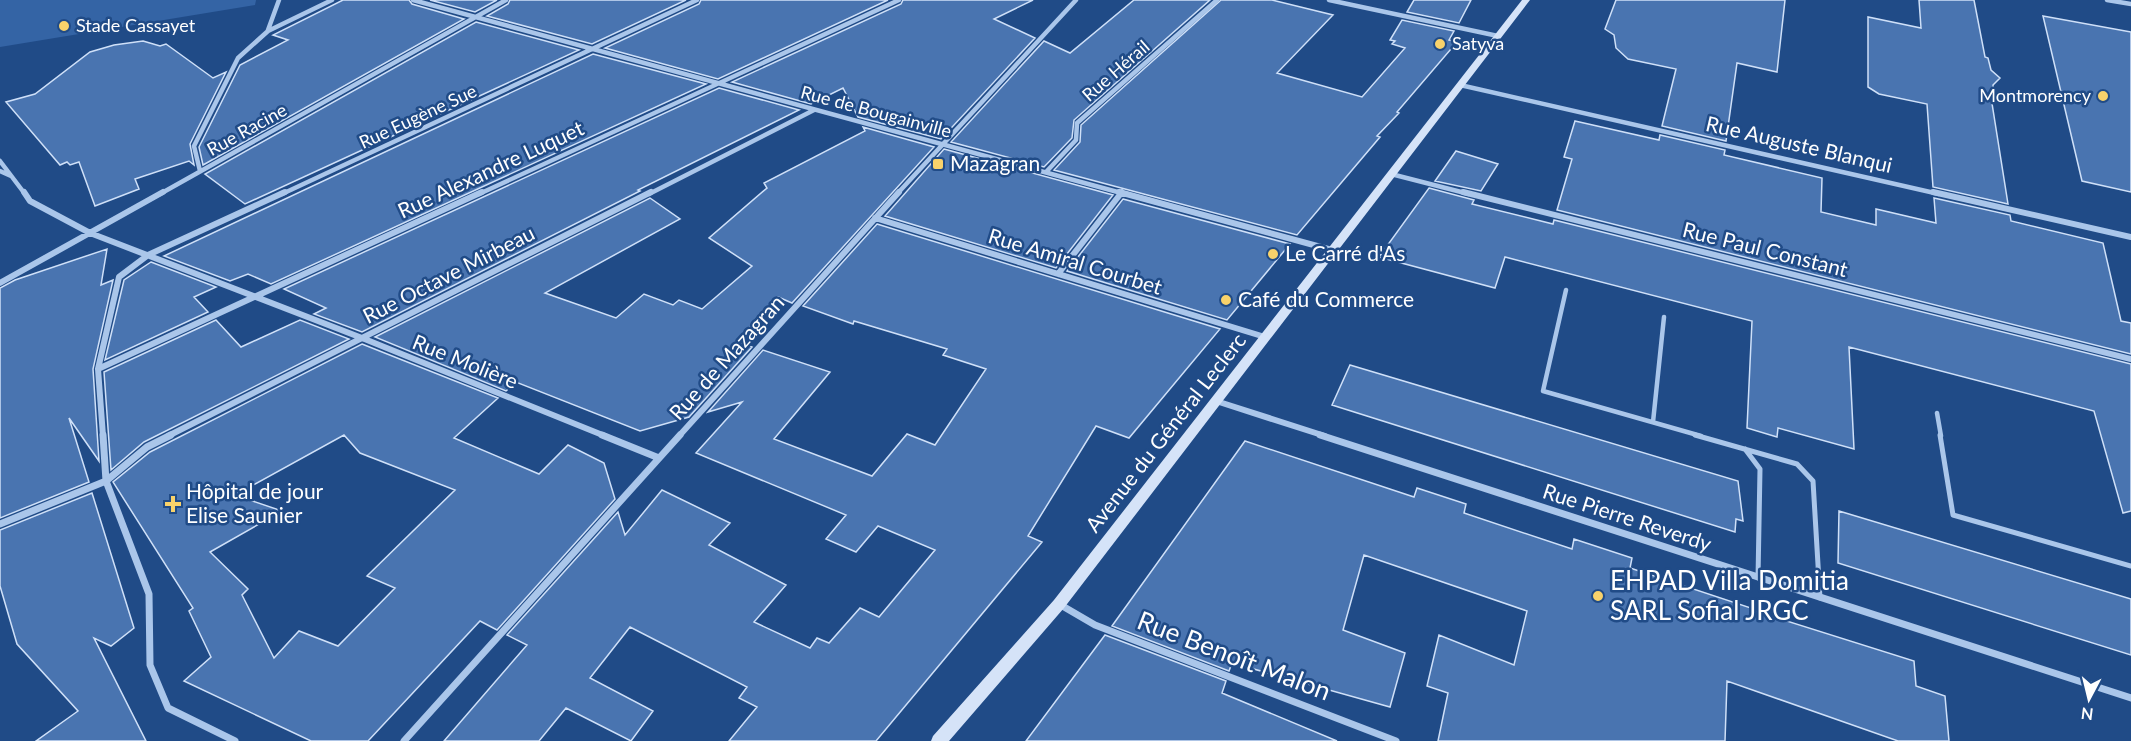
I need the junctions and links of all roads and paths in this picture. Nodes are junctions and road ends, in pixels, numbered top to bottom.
1 (279, 0) edge
2 (332, 0) edge
3 (413, 0) edge
4 (506, 0) edge
5 (697, 0) edge
6 (898, 0) edge
7 (1076, 0) edge
8 (1217, 0) edge
9 (1329, 0) edge
10 (1526, 0) edge
11 (2107, 0) edge
12 (2131, 4) edge
13 (475, 18) junction
14 (268, 31) junction
15 (1498, 36) junction
16 (588, 48) junction
17 (718, 83) junction
18 (1460, 85) junction
19 (814, 110) junction
20 (942, 144) junction
21 (0, 161) edge
22 (0, 171) edge
23 (200, 171) junction
24 (1047, 171) junction
25 (1391, 174) junction
26 (14, 177) junction
27 (1122, 192) junction
28 (875, 218) junction
29 (90, 233) junction
30 (2131, 237) edge
31 (1332, 250) junction
32 (148, 255) junction
33 (1058, 274) junction
34 (0, 283) edge
35 (1566, 290) dead end
36 (257, 297) junction
37 (1664, 317) dead end
38 (362, 338) junction
39 (1265, 338) junction
40 (2131, 359) edge
41 (98, 369) junction
42 (1216, 401) junction
43 (1937, 413) dead end
44 (1653, 422) junction
45 (1745, 449) junction
46 (659, 458) junction
47 (106, 481) junction
48 (0, 524) edge
49 (2131, 566) edge
50 (1758, 578) junction
51 (1820, 598) junction
52 (1059, 604) junction
53 (2131, 699) edge
54 (941, 738) edge
55 (235, 741) edge
56 (404, 741) edge
57 (956, 741) edge
58 (1396, 741) edge

1 - 14 street
2 - 14 street
3 - 13 street, Rue de Bougainville
4 - 13 street, Rue Racine
5 - 16 street, Rue Eugène Sue
6 - 17 street, Rue Alexandre Luquet
7 - 20 street, Rue de Mazagran
8 - 24 street, Rue Hérail
9 - 15 street
10 - 15 main road, Avenue du Général Leclerc
11 - 12 street
13 - 16 street, Rue de Bougainville
13 - 23 street, Rue Racine
14 - 23 street
15 - 18 main road, Avenue du Général Leclerc
16 - 17 street, Rue de Bougainville
16 - 32 street, Rue Eugène Sue
17 - 19 street, Rue de Bougainville
17 - 36 street, Rue Alexandre Luquet
18 - 25 main road, Avenue du Général Leclerc
18 - 30 street, Rue Auguste Blanqui
19 - 20 street, Rue de Bougainville
19 - 38 street, Rue Octave Mirbeau
20 - 24 street, Rue de Bougainville
20 - 28 street, Rue de Mazagran
21 - 26 street, Rue Molière
22 - 26 street
23 - 29 street, Rue Racine
24 - 27 street, Rue de Bougainville
25 - 31 main road, Avenue du Général Leclerc
25 - 40 street, Rue Paul Constant
26 - 29 street, Rue Molière
27 - 31 street, Rue de Bougainville
27 - 33 street
28 - 33 street, Rue Amiral Courbet
28 - 46 street, Rue de Mazagran
29 - 32 street, Rue Molière
29 - 34 street, Rue Racine
31 - 39 main road, Avenue du Général Leclerc
32 - 36 street, Rue Molière
32 - 41 street, Rue Eugène Sue
33 - 39 street, Rue Amiral Courbet
35 - 44 lane
36 - 38 street, Rue Molière
36 - 41 street, Rue Alexandre Luquet
37 - 44 lane
38 - 46 street, Rue Molière
38 - 47 street, Rue Octave Mirbeau
39 - 42 main road, Avenue du Général Leclerc
41 - 47 street, Rue Eugène Sue
42 - 50 street, Rue Pierre Reverdy
42 - 52 main road, Avenue du Général Leclerc
43 - 49 lane
44 - 45 lane
45 - 50 lane
45 - 51 lane
46 - 56 street, Rue de Mazagran
47 - 48 street, Rue Octave Mirbeau
47 - 55 street, Rue Eugène Sue
50 - 51 street, Rue Pierre Reverdy
51 - 53 street, Rue Pierre Reverdy
52 - 54 main road, Avenue du Général Leclerc
52 - 58 street, Rue Benoît Malon
54 - 57 street

